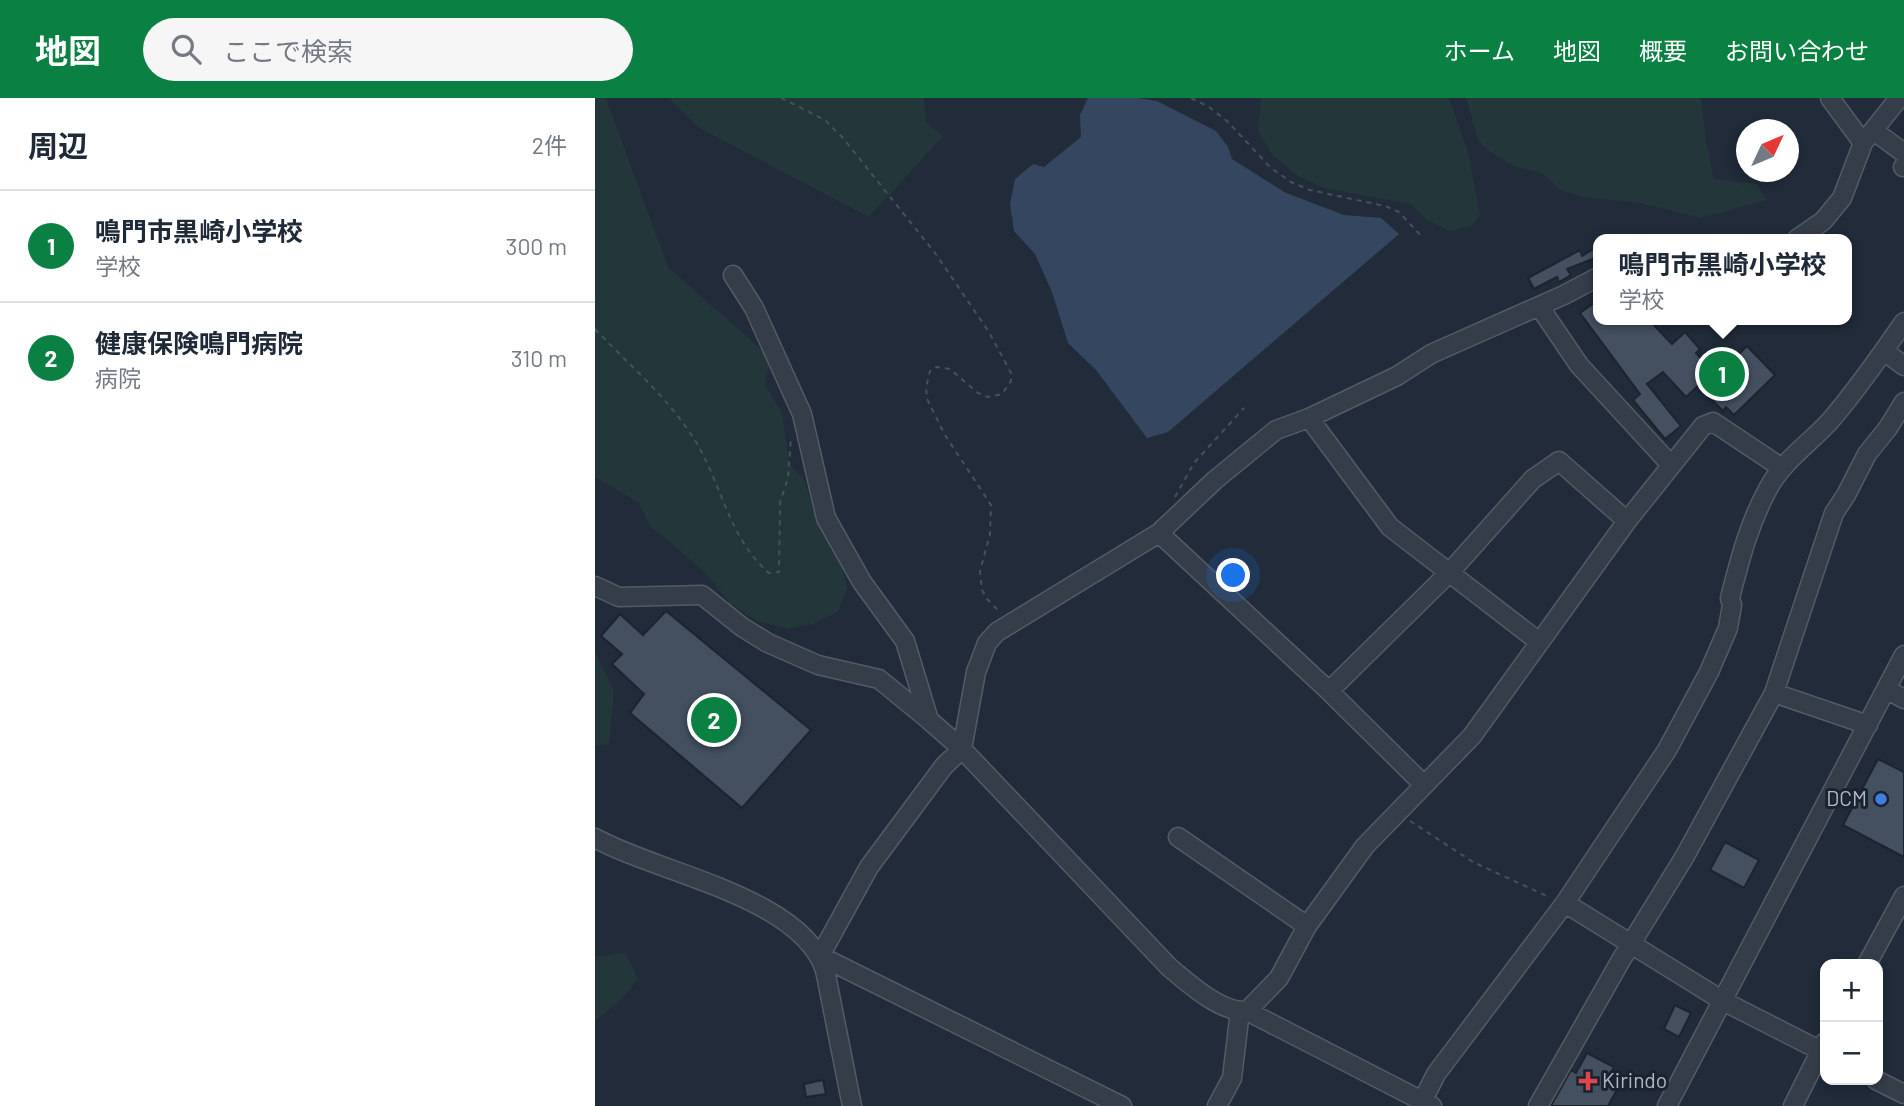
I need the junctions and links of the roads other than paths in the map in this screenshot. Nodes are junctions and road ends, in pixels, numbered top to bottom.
1 (1831, 98) edge
2 (1899, 98) edge
3 (1868, 137) junction
4 (1904, 153) edge
5 (1804, 234) edge
6 (733, 275) dead end
7 (1593, 279) edge
8 (1539, 306) junction
9 (1904, 322) edge
10 (1884, 351) junction
11 (1904, 366) edge
12 (1904, 401) edge
13 (1309, 418) junction
14 (1670, 464) junction
15 (1782, 468) junction
16 (1627, 521) junction
17 (1159, 533) junction
18 (1450, 572) junction
19 (595, 586) edge
20 (1538, 641) junction
21 (1904, 655) edge
22 (1886, 689) junction
23 (1329, 691) junction
24 (1774, 693) junction
25 (1904, 699) edge
26 (929, 720) junction
27 (1868, 725) junction
28 (962, 749) junction
29 (1424, 785) junction
30 (1178, 837) dead end
31 (595, 838) edge
32 (1904, 896) edge
33 (1565, 903) junction
34 (1899, 917) edge
35 (1307, 926) junction
36 (1632, 945) junction
37 (820, 956) junction
38 (1870, 959) edge
39 (1723, 1001) junction
40 (1243, 1011) junction
41 (1820, 1047) edge
42 (1820, 1056) edge
43 (1883, 1084) edge
44 (1904, 1094) edge
45 (1425, 1104) edge
46 (852, 1106) edge
47 (1122, 1106) edge
48 (1217, 1106) edge
49 (1538, 1106) edge
50 (1667, 1106) edge
51 (1793, 1106) edge

1 - 3 street
2 - 3 street
3 - 4 street
3 - 5 street
6 - 26 street
7 - 8 street
8 - 13 street
8 - 14 street
9 - 10 street
10 - 11 street
10 - 15 street
12 - 24 street
13 - 17 street
13 - 18 street
14 - 15 street
14 - 16 street
15 - 33 street
16 - 18 street
16 - 20 street
17 - 23 street
17 - 28 street
18 - 20 street
18 - 23 street
19 - 26 street
20 - 29 street
21 - 22 street
22 - 25 street
22 - 27 street
23 - 29 street
24 - 27 street
24 - 36 street
26 - 28 street
27 - 39 street
28 - 37 street
28 - 40 street
29 - 35 street
30 - 35 street
31 - 37 street
32 - 34 street
33 - 36 street
33 - 45 street
34 - 38 street
35 - 40 street
36 - 39 street
36 - 49 street
37 - 46 street
37 - 47 street
39 - 41 street
39 - 50 street
40 - 45 street
40 - 48 street
42 - 51 street
43 - 44 street

